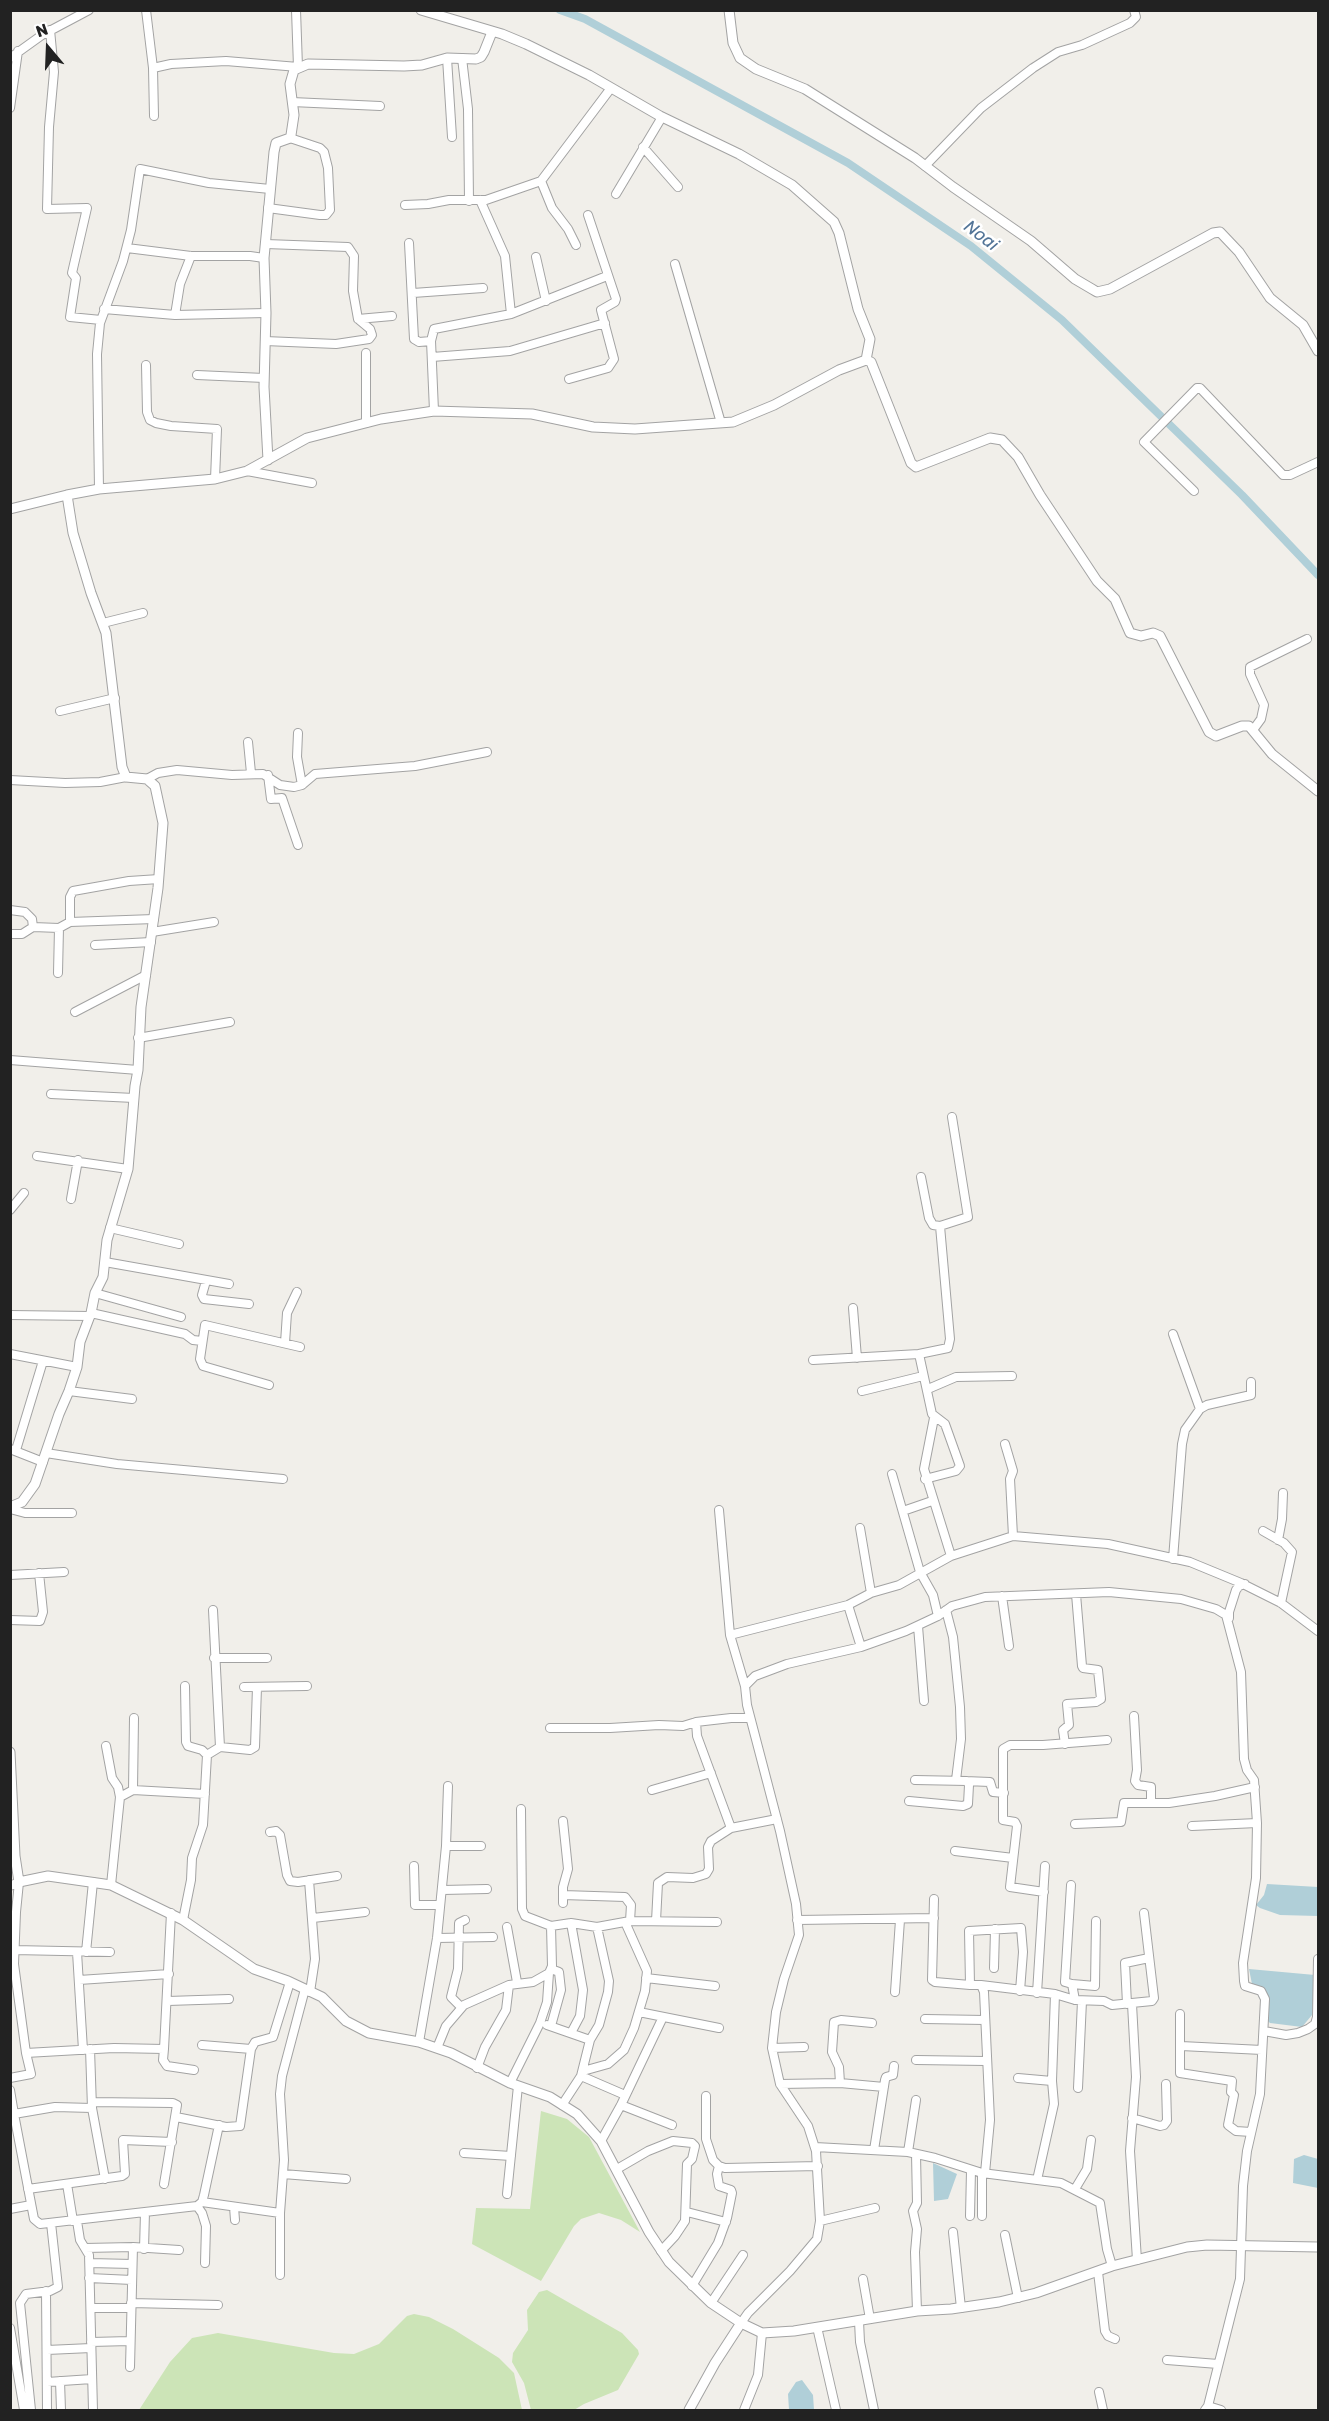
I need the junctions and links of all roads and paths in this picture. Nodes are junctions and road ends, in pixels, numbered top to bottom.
1 (89, 10) edge
2 (146, 10) edge
3 (296, 10) edge
4 (421, 10) edge
5 (729, 10) edge
6 (1134, 10) edge
7 (50, 30) junction
8 (492, 32) junction
9 (18, 51) junction
10 (10, 58) edge
11 (447, 58) junction
12 (462, 58) junction
13 (298, 67) junction
14 (153, 68) junction
15 (611, 88) junction
16 (292, 102) junction
17 (380, 106) dead end
18 (10, 108) edge
19 (154, 116) dead end
20 (662, 117) junction
21 (452, 137) dead end
22 (290, 138) junction
23 (643, 147) junction
24 (925, 166) junction
25 (541, 181) junction
26 (678, 188) dead end
27 (270, 189) junction
28 (616, 194) dead end
29 (480, 200) junction
30 (469, 201) junction
31 (405, 205) dead end
32 (268, 208) junction
33 (588, 215) dead end
34 (409, 243) dead end
35 (266, 244) junction
36 (576, 245) dead end
37 (126, 248) junction
38 (191, 256) junction
39 (536, 257) dead end
40 (264, 258) junction
41 (675, 264) dead end
42 (607, 276) junction
43 (483, 288) dead end
44 (412, 293) junction
45 (546, 301) junction
46 (104, 309) junction
47 (266, 313) junction
48 (511, 314) junction
49 (175, 315) junction
50 (392, 316) dead end
51 (358, 319) junction
52 (101, 320) junction
53 (605, 324) junction
54 (265, 341) junction
55 (431, 341) junction
56 (1318, 351) edge
57 (366, 353) dead end
58 (432, 357) junction
59 (866, 360) junction
60 (146, 365) dead end
61 (197, 375) dead end
62 (264, 378) junction
63 (569, 379) dead end
64 (434, 411) junction
65 (366, 423) junction
66 (721, 423) junction
67 (268, 459) junction
68 (1318, 462) edge
69 (246, 471) junction
70 (215, 479) junction
71 (312, 483) dead end
72 (99, 489) junction
73 (1194, 491) dead end
74 (67, 495) junction
75 (10, 508) edge
76 (143, 613) dead end
77 (103, 622) junction
78 (1307, 639) dead end
79 (115, 698) junction
80 (60, 711) dead end
81 (1252, 730) junction
82 (298, 733) dead end
83 (248, 742) dead end
84 (488, 752) dead end
85 (251, 773) junction
86 (268, 776) junction
87 (126, 777) junction
88 (10, 780) edge
89 (147, 780) junction
90 (302, 785) junction
91 (1318, 791) edge
92 (298, 845) dead end
93 (159, 879) junction
94 (10, 910) edge
95 (154, 919) junction
96 (70, 922) junction
97 (214, 922) dead end
98 (33, 927) junction
99 (59, 928) junction
100 (10, 934) edge
101 (151, 937) junction
102 (95, 945) dead end
103 (58, 973) dead end
104 (146, 975) junction
105 (75, 1012) dead end
106 (230, 1022) dead end
107 (138, 1038) junction
108 (10, 1060) edge
109 (138, 1070) junction
110 (51, 1094) dead end
111 (134, 1098) junction
112 (952, 1117) dead end
113 (37, 1156) dead end
114 (78, 1160) junction
115 (128, 1169) junction
116 (921, 1177) dead end
117 (24, 1193) dead end
118 (71, 1199) dead end
119 (10, 1209) edge
120 (940, 1226) junction
121 (110, 1228) junction
122 (179, 1244) dead end
123 (105, 1263) junction
124 (206, 1281) junction
125 (229, 1284) dead end
126 (297, 1292) dead end
127 (95, 1293) junction
128 (249, 1304) dead end
129 (853, 1308) dead end
130 (91, 1314) junction
131 (10, 1315) edge
132 (181, 1317) dead end
133 (1173, 1334) dead end
134 (202, 1341) junction
135 (285, 1343) junction
136 (300, 1347) dead end
137 (10, 1354) edge
138 (920, 1354) junction
139 (857, 1358) junction
140 (813, 1360) dead end
141 (43, 1361) junction
142 (76, 1367) junction
143 (922, 1376) junction
144 (1012, 1376) dead end
145 (1251, 1382) dead end
146 (269, 1385) dead end
147 (928, 1389) junction
148 (69, 1391) junction
149 (861, 1391) dead end
150 (132, 1399) dead end
151 (1200, 1409) junction
152 (934, 1418) junction
153 (1005, 1444) dead end
154 (13, 1450) edge
155 (44, 1458) junction
156 (892, 1474) dead end
157 (283, 1479) dead end
158 (925, 1479) junction
159 (1283, 1493) dead end
160 (932, 1500) junction
161 (10, 1508) edge
162 (719, 1510) dead end
163 (903, 1511) junction
164 (72, 1514) dead end
165 (860, 1528) dead end
166 (1263, 1531) dead end
167 (1013, 1536) junction
168 (1278, 1540) junction
169 (951, 1556) junction
170 (1173, 1559) junction
171 (64, 1572) dead end
172 (920, 1572) junction
173 (39, 1574) junction
174 (10, 1575) edge
175 (1245, 1584) junction
176 (872, 1593) junction
177 (1076, 1594) junction
178 (1002, 1596) junction
179 (1281, 1603) junction
180 (848, 1605) junction
181 (213, 1610) dead end
182 (946, 1610) junction
183 (938, 1616) junction
184 (10, 1620) edge
185 (1230, 1623) junction
186 (918, 1626) junction
187 (1318, 1631) edge
188 (730, 1635) junction
189 (1009, 1646) dead end
190 (861, 1647) junction
191 (214, 1658) junction
192 (267, 1658) dead end
193 (185, 1686) dead end
194 (307, 1686) dead end
195 (745, 1686) junction
196 (244, 1687) dead end
197 (257, 1687) junction
198 (924, 1701) dead end
199 (1134, 1716) dead end
200 (134, 1718) dead end
201 (750, 1718) junction
202 (696, 1722) junction
203 (550, 1728) dead end
204 (1107, 1740) dead end
205 (1065, 1744) junction
206 (106, 1746) dead end
207 (220, 1747) junction
208 (10, 1752) edge
209 (207, 1755) junction
210 (711, 1773) junction
211 (915, 1780) dead end
212 (956, 1780) junction
213 (965, 1780) junction
214 (448, 1786) dead end
215 (1254, 1787) junction
216 (133, 1790) junction
217 (652, 1790) dead end
218 (1004, 1793) junction
219 (205, 1794) junction
220 (120, 1797) junction
221 (909, 1801) dead end
222 (1151, 1802) junction
223 (521, 1809) dead end
224 (777, 1819) junction
225 (563, 1821) dead end
226 (1257, 1823) junction
227 (1075, 1824) dead end
228 (1192, 1826) dead end
229 (731, 1828) junction
230 (270, 1832) dead end
231 (446, 1846) junction
232 (481, 1846) dead end
233 (955, 1851) dead end
234 (1013, 1858) junction
235 (414, 1866) dead end
236 (1046, 1866) dead end
237 (337, 1876) dead end
238 (309, 1880) junction
239 (93, 1882) junction
240 (15, 1884) edge
241 (111, 1885) junction
242 (1071, 1885) dead end
243 (487, 1888) dead end
244 (443, 1890) junction
245 (1044, 1892) junction
246 (934, 1899) dead end
247 (439, 1905) junction
248 (365, 1912) dead end
249 (171, 1913) junction
250 (1144, 1913) dead end
251 (313, 1918) junction
252 (934, 1918) junction
253 (183, 1920) junction
254 (465, 1920) dead end
255 (798, 1920) junction
256 (900, 1920) junction
257 (656, 1921) junction
258 (1096, 1921) dead end
259 (627, 1922) junction
260 (717, 1922) dead end
261 (571, 1923) junction
262 (551, 1926) junction
263 (507, 1927) dead end
264 (597, 1927) junction
265 (995, 1929) junction
266 (492, 1937) dead end
267 (437, 1938) junction
268 (459, 1939) junction
269 (14, 1950) junction
270 (82, 1952) junction
271 (110, 1952) dead end
272 (1149, 1958) junction
273 (1318, 1959) edge
274 (994, 1968) dead end
275 (550, 1971) junction
276 (169, 1974) junction
277 (646, 1978) junction
278 (79, 1980) junction
279 (290, 1982) junction
280 (513, 1984) junction
281 (970, 1984) junction
282 (1072, 1984) junction
283 (981, 1985) junction
284 (715, 1986) dead end
285 (307, 1991) junction
286 (1020, 1991) junction
287 (895, 1992) dead end
288 (1037, 1993) junction
289 (1055, 1994) junction
290 (229, 1999) dead end
291 (1078, 2000) junction
292 (168, 2001) junction
293 (1130, 2004) junction
294 (461, 2007) junction
295 (639, 2012) junction
296 (1180, 2014) dead end
297 (663, 2017) junction
298 (926, 2019) dead end
299 (985, 2020) junction
300 (540, 2023) junction
301 (872, 2023) dead end
302 (551, 2026) junction
303 (719, 2028) dead end
304 (1264, 2031) junction
305 (571, 2033) junction
306 (590, 2040) junction
307 (419, 2042) junction
308 (202, 2044) dead end
309 (1180, 2046) junction
310 (804, 2047) dead end
311 (437, 2048) junction
312 (771, 2048) junction
313 (164, 2049) junction
314 (251, 2049) junction
315 (86, 2050) junction
316 (1262, 2050) junction
317 (26, 2053) junction
318 (916, 2060) dead end
319 (986, 2061) junction
320 (894, 2066) dead end
321 (477, 2068) junction
322 (194, 2070) dead end
323 (582, 2073) junction
324 (10, 2078) edge
325 (1018, 2078) dead end
326 (1052, 2081) junction
327 (840, 2083) junction
328 (514, 2084) junction
329 (780, 2084) junction
330 (1166, 2085) dead end
331 (884, 2087) junction
332 (1078, 2088) dead end
333 (10, 2090) edge
334 (625, 2095) junction
335 (706, 2096) dead end
336 (916, 2100) dead end
337 (92, 2105) junction
338 (562, 2105) junction
339 (621, 2105) junction
340 (13, 2117) edge
341 (176, 2117) junction
342 (1132, 2118) junction
343 (219, 2125) junction
344 (672, 2125) dead end
345 (1251, 2132) junction
346 (1091, 2140) dead end
347 (601, 2141) junction
348 (172, 2142) junction
349 (815, 2147) junction
350 (874, 2150) junction
351 (464, 2153) dead end
352 (912, 2153) junction
353 (511, 2156) junction
354 (719, 2166) junction
355 (818, 2166) junction
356 (617, 2169) junction
357 (971, 2170) junction
358 (983, 2173) junction
359 (283, 2174) junction
360 (105, 2179) junction
361 (346, 2179) dead end
362 (1036, 2180) junction
363 (67, 2184) junction
364 (164, 2184) dead end
365 (28, 2189) junction
366 (1075, 2189) junction
367 (507, 2194) dead end
368 (199, 2204) junction
369 (31, 2205) junction
370 (234, 2207) junction
371 (875, 2208) dead end
372 (10, 2209) edge
373 (145, 2212) junction
374 (687, 2212) junction
375 (280, 2213) junction
376 (970, 2216) dead end
377 (982, 2216) dead end
378 (235, 2220) dead end
379 (75, 2221) junction
380 (820, 2221) junction
381 (726, 2222) junction
382 (51, 2223) junction
383 (953, 2232) dead end
384 (1005, 2235) dead end
385 (133, 2247) junction
386 (1241, 2247) junction
387 (1318, 2247) edge
388 (85, 2248) junction
389 (144, 2249) junction
390 (179, 2250) dead end
391 (661, 2251) junction
392 (743, 2255) dead end
393 (1137, 2260) junction
394 (90, 2263) junction
395 (205, 2263) dead end
396 (132, 2264) junction
397 (1112, 2266) junction
398 (1098, 2272) junction
399 (280, 2275) dead end
400 (89, 2278) junction
401 (863, 2279) dead end
402 (132, 2280) junction
403 (692, 2286) junction
404 (46, 2291) junction
405 (1018, 2298) junction
406 (711, 2303) junction
407 (218, 2305) dead end
408 (131, 2306) junction
409 (90, 2308) junction
410 (962, 2308) junction
411 (917, 2311) junction
412 (870, 2319) junction
413 (858, 2321) junction
414 (741, 2323) junction
415 (817, 2327) junction
416 (10, 2328) edge
417 (762, 2333) junction
418 (1115, 2339) dead end
419 (130, 2341) junction
420 (91, 2345) junction
421 (47, 2350) junction
422 (1167, 2360) dead end
423 (1218, 2364) junction
424 (130, 2367) dead end
425 (92, 2379) junction
426 (60, 2381) junction
427 (47, 2382) junction
428 (1099, 2392) dead end
429 (1207, 2408) edge
430 (24, 2410) edge
431 (31, 2410) edge
432 (47, 2410) edge
433 (61, 2410) edge
434 (93, 2410) edge
435 (688, 2410) edge
436 (744, 2410) edge
437 (836, 2410) edge
438 (874, 2410) edge
439 (1103, 2410) edge
440 (1221, 2410) edge

1 - 7 street
2 - 14 street
3 - 13 street
4 - 8 street
5 - 24 street
6 - 24 street
7 - 9 street
7 - 52 street
8 - 12 street
8 - 15 street
9 - 10 street
9 - 18 street
11 - 12 street
11 - 13 street
11 - 21 street
12 - 30 street
13 - 14 street
13 - 16 street
14 - 19 street
15 - 20 street
15 - 25 street
16 - 17 street
16 - 22 street
20 - 23 street
20 - 59 street
22 - 27 street
22 - 32 street
23 - 26 street
23 - 28 street
24 - 56 street
25 - 29 street
25 - 36 street
27 - 32 street
27 - 37 street
29 - 30 street
29 - 48 street
30 - 31 street
32 - 35 street
33 - 42 street
34 - 44 street
35 - 40 street
35 - 51 street
37 - 38 street
37 - 46 street
38 - 40 street
38 - 49 street
39 - 45 street
40 - 47 street
41 - 66 street
42 - 45 street
42 - 53 street
43 - 44 street
44 - 55 street
45 - 48 street
46 - 49 street
46 - 52 street
47 - 49 street
47 - 54 street
48 - 55 street
50 - 51 street
51 - 54 street
52 - 72 street
53 - 58 street
53 - 63 street
54 - 62 street
55 - 58 street
57 - 65 street
58 - 64 street
59 - 66 street
59 - 81 street
60 - 70 street
61 - 62 street
62 - 67 street
64 - 65 street
64 - 66 street
65 - 67 street
67 - 69 street
68 - 73 street
69 - 70 street
69 - 71 street
70 - 72 street
72 - 74 street
74 - 75 street
74 - 77 street
76 - 77 street
77 - 79 street
78 - 81 street
79 - 80 street
79 - 87 street
81 - 91 street
82 - 90 street
83 - 85 street
84 - 90 street
85 - 86 street
85 - 89 street
86 - 90 street
86 - 92 street
87 - 88 street
87 - 89 street
89 - 93 street
93 - 95 street
93 - 96 street
94 - 98 street
95 - 96 street
95 - 101 street
96 - 99 street
97 - 101 street
98 - 99 street
98 - 100 street
99 - 103 street
101 - 102 street
101 - 104 street
104 - 105 street
104 - 107 street
106 - 107 street
107 - 109 street
108 - 109 street
109 - 111 street
110 - 111 street
111 - 115 street
112 - 120 street
113 - 114 street
114 - 115 street
114 - 118 street
115 - 121 street
116 - 120 street
117 - 119 street
120 - 138 street
121 - 122 street
121 - 123 street
123 - 124 street
123 - 127 street
124 - 125 street
124 - 128 street
126 - 135 street
127 - 130 street
127 - 132 street
129 - 139 street
130 - 131 street
130 - 134 street
130 - 142 street
133 - 151 street
134 - 135 street
134 - 146 street
135 - 136 street
137 - 141 street
138 - 139 street
138 - 143 street
139 - 140 street
141 - 142 street
141 - 154 street
142 - 148 street
143 - 147 street
143 - 149 street
144 - 147 street
145 - 151 street
147 - 152 street
148 - 150 street
148 - 155 street
151 - 170 street
152 - 158 street
152 - 158 street
153 - 167 street
154 - 155 street
155 - 157 street
155 - 161 street
156 - 163 street
158 - 160 street
159 - 168 street
160 - 163 street
160 - 169 street
161 - 164 street
162 - 188 street
163 - 172 street
165 - 176 street
166 - 168 street
167 - 169 street
167 - 170 street
168 - 179 street
169 - 172 street
170 - 175 street
171 - 173 street
172 - 176 street
172 - 183 street
173 - 174 street
173 - 184 street
175 - 179 street
175 - 185 street
176 - 180 street
177 - 178 street
177 - 185 street
177 - 205 street
178 - 182 street
178 - 189 street
179 - 187 street
180 - 188 street
180 - 190 street
181 - 191 street
182 - 183 street
182 - 212 street
183 - 186 street
185 - 215 street
186 - 190 street
186 - 198 street
188 - 195 street
190 - 195 street
191 - 192 street
191 - 207 street
193 - 209 street
194 - 197 street
195 - 201 street
196 - 197 street
197 - 207 street
199 - 222 street
200 - 216 street
201 - 202 street
201 - 224 street
202 - 203 street
202 - 210 street
204 - 205 street
205 - 218 street
206 - 220 street
207 - 209 street
208 - 240 street
209 - 219 street
210 - 217 street
210 - 229 street
211 - 212 street
212 - 213 street
213 - 218 street
213 - 221 street
214 - 231 street
215 - 222 street
215 - 226 street
216 - 219 street
216 - 220 street
218 - 234 street
219 - 253 street
220 - 241 street
222 - 227 street
223 - 262 street
224 - 229 street
224 - 255 street
225 - 259 street
226 - 228 street
226 - 304 street
229 - 257 street
230 - 238 street
231 - 232 street
231 - 244 street
233 - 234 street
234 - 245 street
235 - 247 street
236 - 245 street
237 - 238 street
238 - 251 street
239 - 240 street
239 - 241 street
239 - 270 street
240 - 269 street
241 - 249 street
242 - 282 street
243 - 244 street
244 - 247 street
245 - 288 street
246 - 252 street
247 - 267 street
248 - 251 street
249 - 253 street
249 - 276 street
250 - 272 street
251 - 285 street
252 - 256 street
252 - 281 street
253 - 279 street
254 - 268 street
255 - 256 street
255 - 312 street
256 - 287 street
257 - 259 street
257 - 260 street
258 - 282 street
259 - 264 street
259 - 277 street
261 - 262 street
261 - 264 street
261 - 305 street
262 - 275 street
263 - 280 street
264 - 306 street
265 - 274 street
265 - 281 street
265 - 286 street
266 - 268 street
267 - 268 street
267 - 307 street
268 - 294 street
269 - 270 street
269 - 317 street
270 - 271 street
270 - 278 street
272 - 293 street
272 - 293 street
273 - 304 street
275 - 280 street
275 - 300 street
275 - 302 street
276 - 278 street
276 - 292 street
277 - 284 street
277 - 295 street
278 - 315 street
279 - 285 street
279 - 314 street
280 - 294 street
280 - 321 street
281 - 283 street
282 - 291 street
283 - 286 street
283 - 299 street
285 - 307 street
285 - 359 street
286 - 288 street
288 - 289 street
289 - 291 street
289 - 326 street
290 - 292 street
291 - 293 street
291 - 332 street
292 - 313 street
293 - 342 street
294 - 311 street
295 - 297 street
295 - 323 street
296 - 309 street
297 - 303 street
297 - 334 street
298 - 299 street
299 - 319 street
300 - 302 street
300 - 328 street
301 - 327 street
302 - 305 street
304 - 316 street
305 - 306 street
306 - 323 street
307 - 311 street
308 - 314 street
309 - 316 street
309 - 345 street
310 - 312 street
311 - 321 street
312 - 329 street
313 - 315 street
313 - 322 street
314 - 343 street
315 - 317 street
315 - 337 street
316 - 345 street
317 - 324 street
318 - 319 street
319 - 358 street
320 - 331 street
321 - 328 street
323 - 334 street
323 - 338 street
325 - 326 street
326 - 362 street
327 - 329 street
327 - 331 street
328 - 338 street
328 - 353 street
329 - 349 street
330 - 342 street
331 - 350 street
333 - 340 street
334 - 339 street
335 - 354 street
336 - 352 street
337 - 340 street
337 - 341 street
337 - 360 street
338 - 347 street
339 - 344 street
339 - 347 street
340 - 365 street
341 - 343 street
341 - 348 street
342 - 393 street
343 - 368 street
345 - 386 street
346 - 366 street
347 - 356 street
348 - 360 street
348 - 364 street
349 - 350 street
349 - 355 street
350 - 352 street
351 - 353 street
352 - 357 street
352 - 411 street
353 - 367 street
354 - 355 street
354 - 381 street
355 - 380 street
356 - 374 street
356 - 391 street
357 - 358 street
357 - 376 street
358 - 362 street
358 - 377 street
359 - 361 street
359 - 375 street
360 - 363 street
362 - 366 street
363 - 365 street
363 - 379 street
365 - 369 street
366 - 397 street
368 - 370 street
368 - 373 street
368 - 395 street
369 - 372 street
369 - 382 street
370 - 375 street
370 - 378 street
371 - 380 street
373 - 379 street
373 - 389 street
374 - 381 street
374 - 391 street
375 - 399 street
379 - 382 street
379 - 388 street
380 - 414 street
381 - 403 street
382 - 404 street
383 - 410 street
384 - 405 street
385 - 388 street
385 - 389 street
385 - 396 street
386 - 387 street
386 - 393 street
386 - 423 street
388 - 394 street
389 - 390 street
391 - 403 street
392 - 406 street
393 - 397 street
394 - 396 street
394 - 400 street
396 - 402 street
397 - 398 street
398 - 405 street
398 - 418 street
400 - 402 street
400 - 409 street
401 - 412 street
402 - 408 street
403 - 406 street
404 - 421 street
404 - 431 street
405 - 410 street
406 - 414 street
407 - 408 street
408 - 409 street
408 - 419 street
409 - 420 street
410 - 411 street
411 - 412 street
412 - 413 street
413 - 415 street
413 - 438 street
414 - 417 street
414 - 435 street
415 - 417 street
415 - 437 street
416 - 430 street
417 - 436 street
419 - 420 street
419 - 424 street
420 - 421 street
420 - 425 street
421 - 427 street
422 - 423 street
423 - 429 street
425 - 426 street
425 - 434 street
426 - 427 street
426 - 433 street
427 - 432 street
428 - 439 street
429 - 440 street

